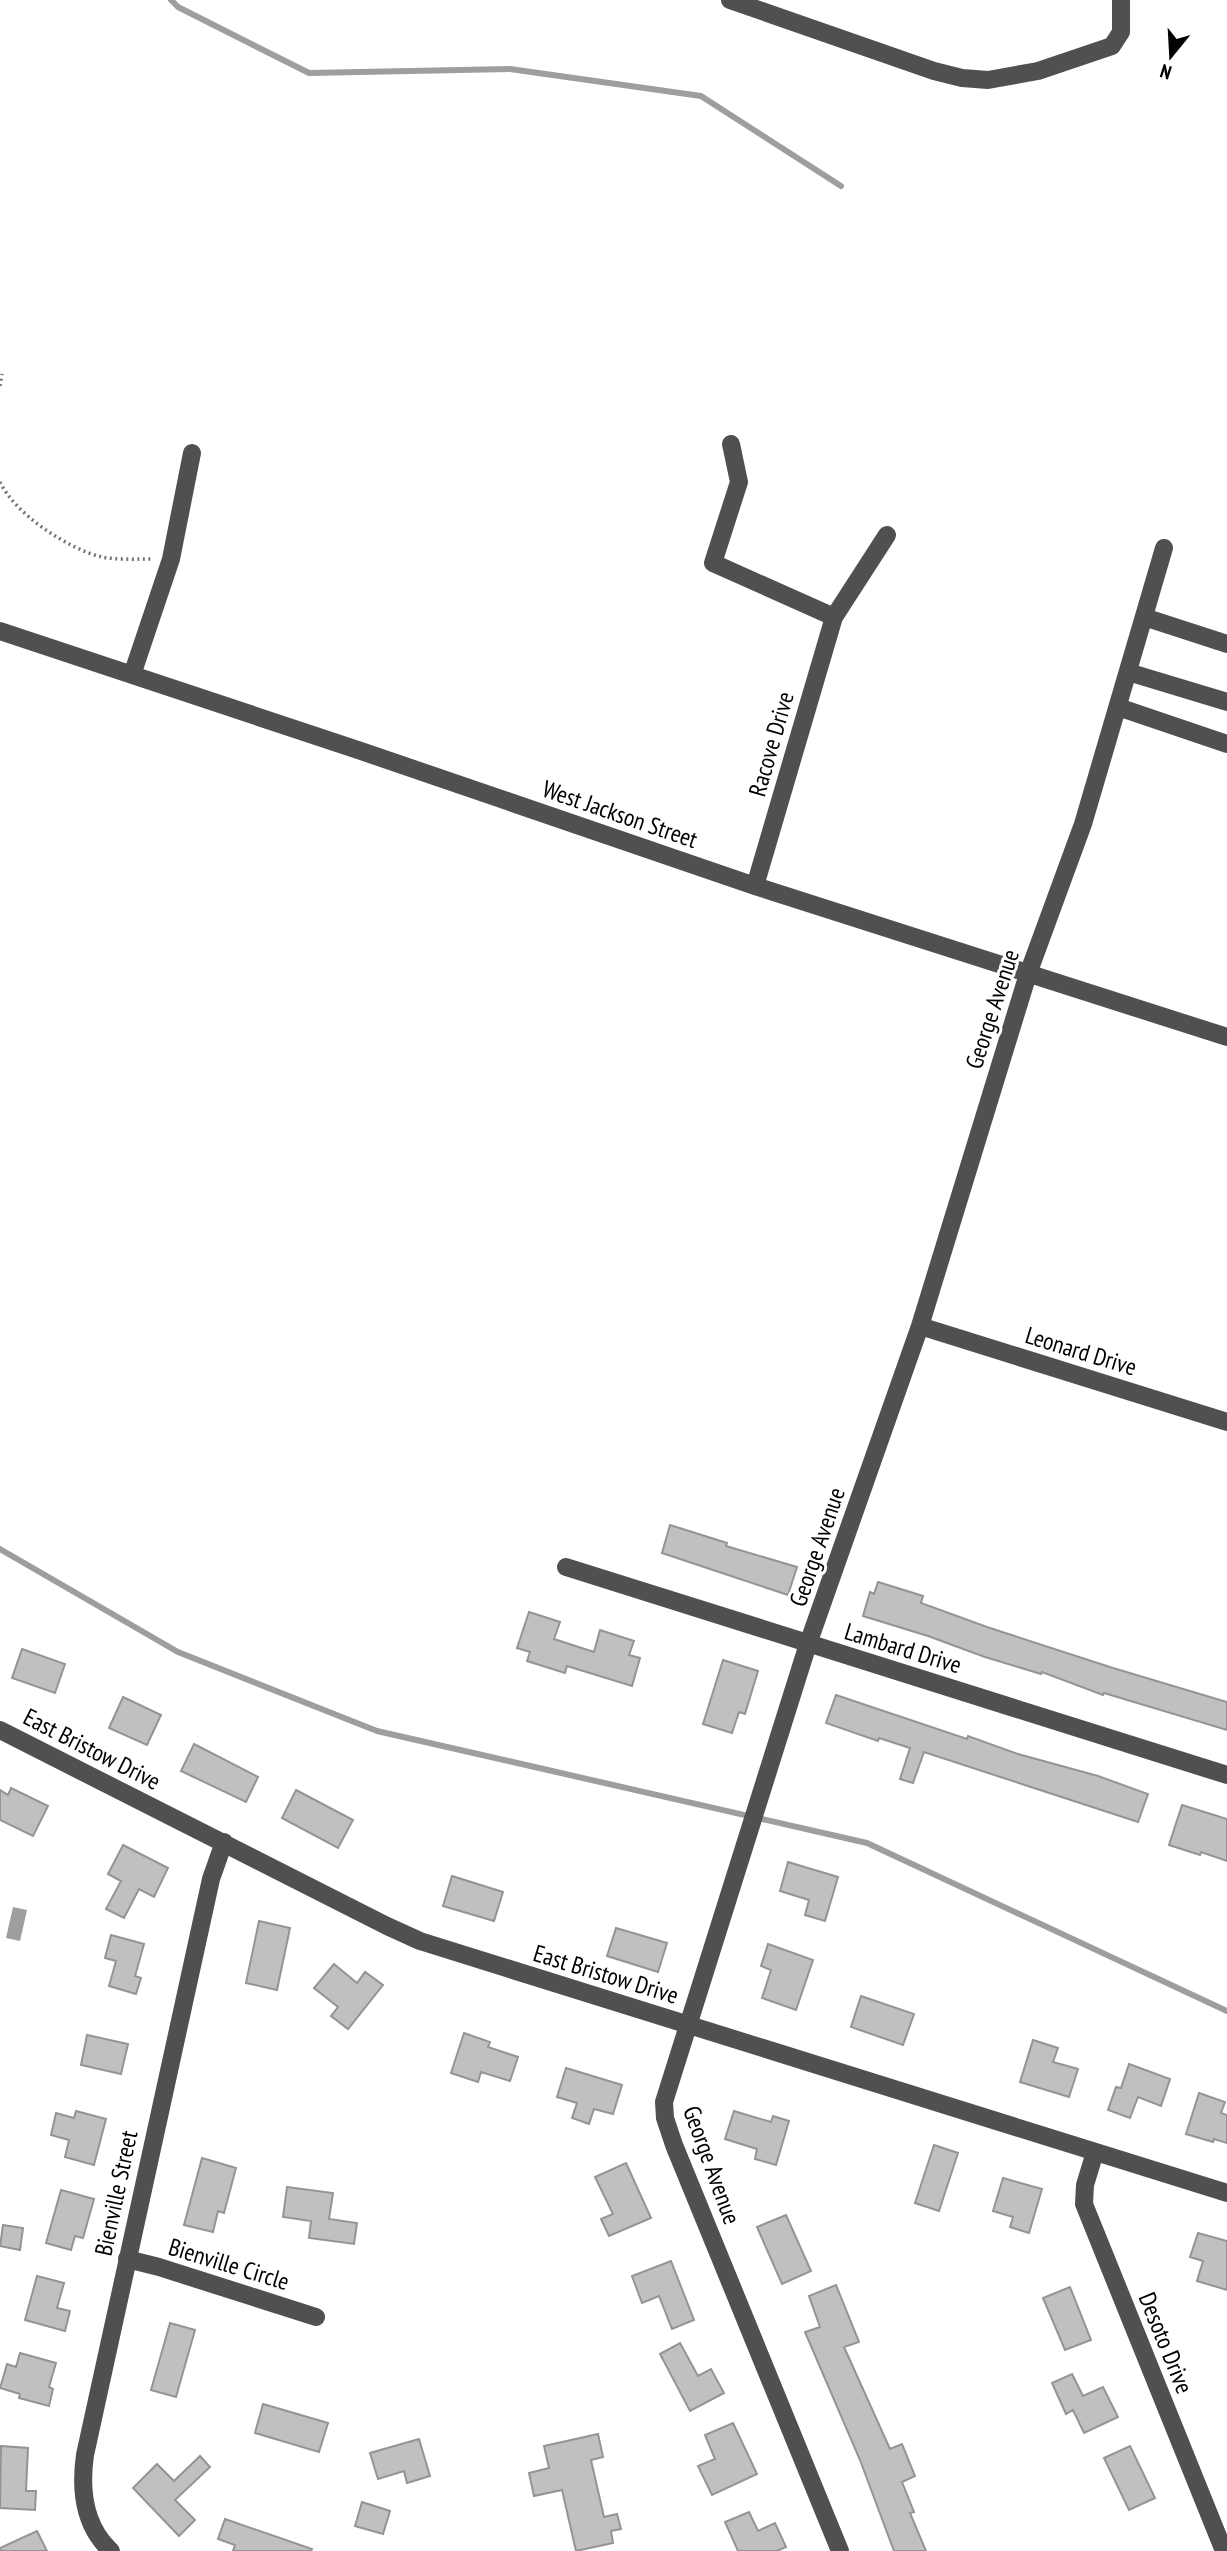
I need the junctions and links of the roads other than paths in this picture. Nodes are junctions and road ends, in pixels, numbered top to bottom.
1 (730, 0) edge
2 (1121, 0) edge
3 (731, 444) dead end
4 (192, 453) dead end
5 (887, 535) dead end
6 (1164, 548) dead end
7 (834, 617) junction
8 (1144, 617) junction
9 (0, 631) edge
10 (1227, 644) edge
11 (1128, 672) junction
12 (132, 675) junction
13 (1227, 702) edge
14 (1118, 707) junction
15 (1227, 744) edge
16 (755, 886) junction
17 (1028, 974) junction
18 (1227, 1037) edge
19 (920, 1326) junction
20 (1227, 1423) edge
21 (566, 1567) dead end
22 (808, 1644) junction
23 (0, 1730) edge
24 (1227, 1775) edge
25 (223, 1842) junction
26 (688, 2025) junction
27 (1095, 2152) junction
28 (1227, 2193) edge
29 (127, 2259) junction
30 (316, 2317) dead end
31 (111, 2551) edge
32 (840, 2551) edge
33 (1224, 2551) edge

1 - 2 street
3 - 7 street
4 - 12 street
5 - 7 street, Racove Drive
6 - 8 street, George Avenue
7 - 16 street, Racove Drive
8 - 10 street
8 - 11 street, George Avenue
9 - 12 street, West Jackson Street
11 - 13 street
11 - 14 street, George Avenue
12 - 16 street, West Jackson Street
14 - 15 street
14 - 17 street, George Avenue
16 - 17 street, West Jackson Street
17 - 18 street, West Jackson Street
17 - 19 street, George Avenue
19 - 20 street, Leonard Drive
19 - 22 street, George Avenue
21 - 22 street, Lambard Drive
22 - 24 street, Lambard Drive
22 - 26 street, George Avenue
23 - 25 street, East Bristow Drive
25 - 26 street, East Bristow Drive
25 - 29 street, Bienville Street
26 - 27 street, East Bristow Drive
26 - 32 street, George Avenue
27 - 28 street, East Bristow Drive
27 - 33 street, Desoto Drive
29 - 30 street, Bienville Circle
29 - 31 street, Bienville Street

